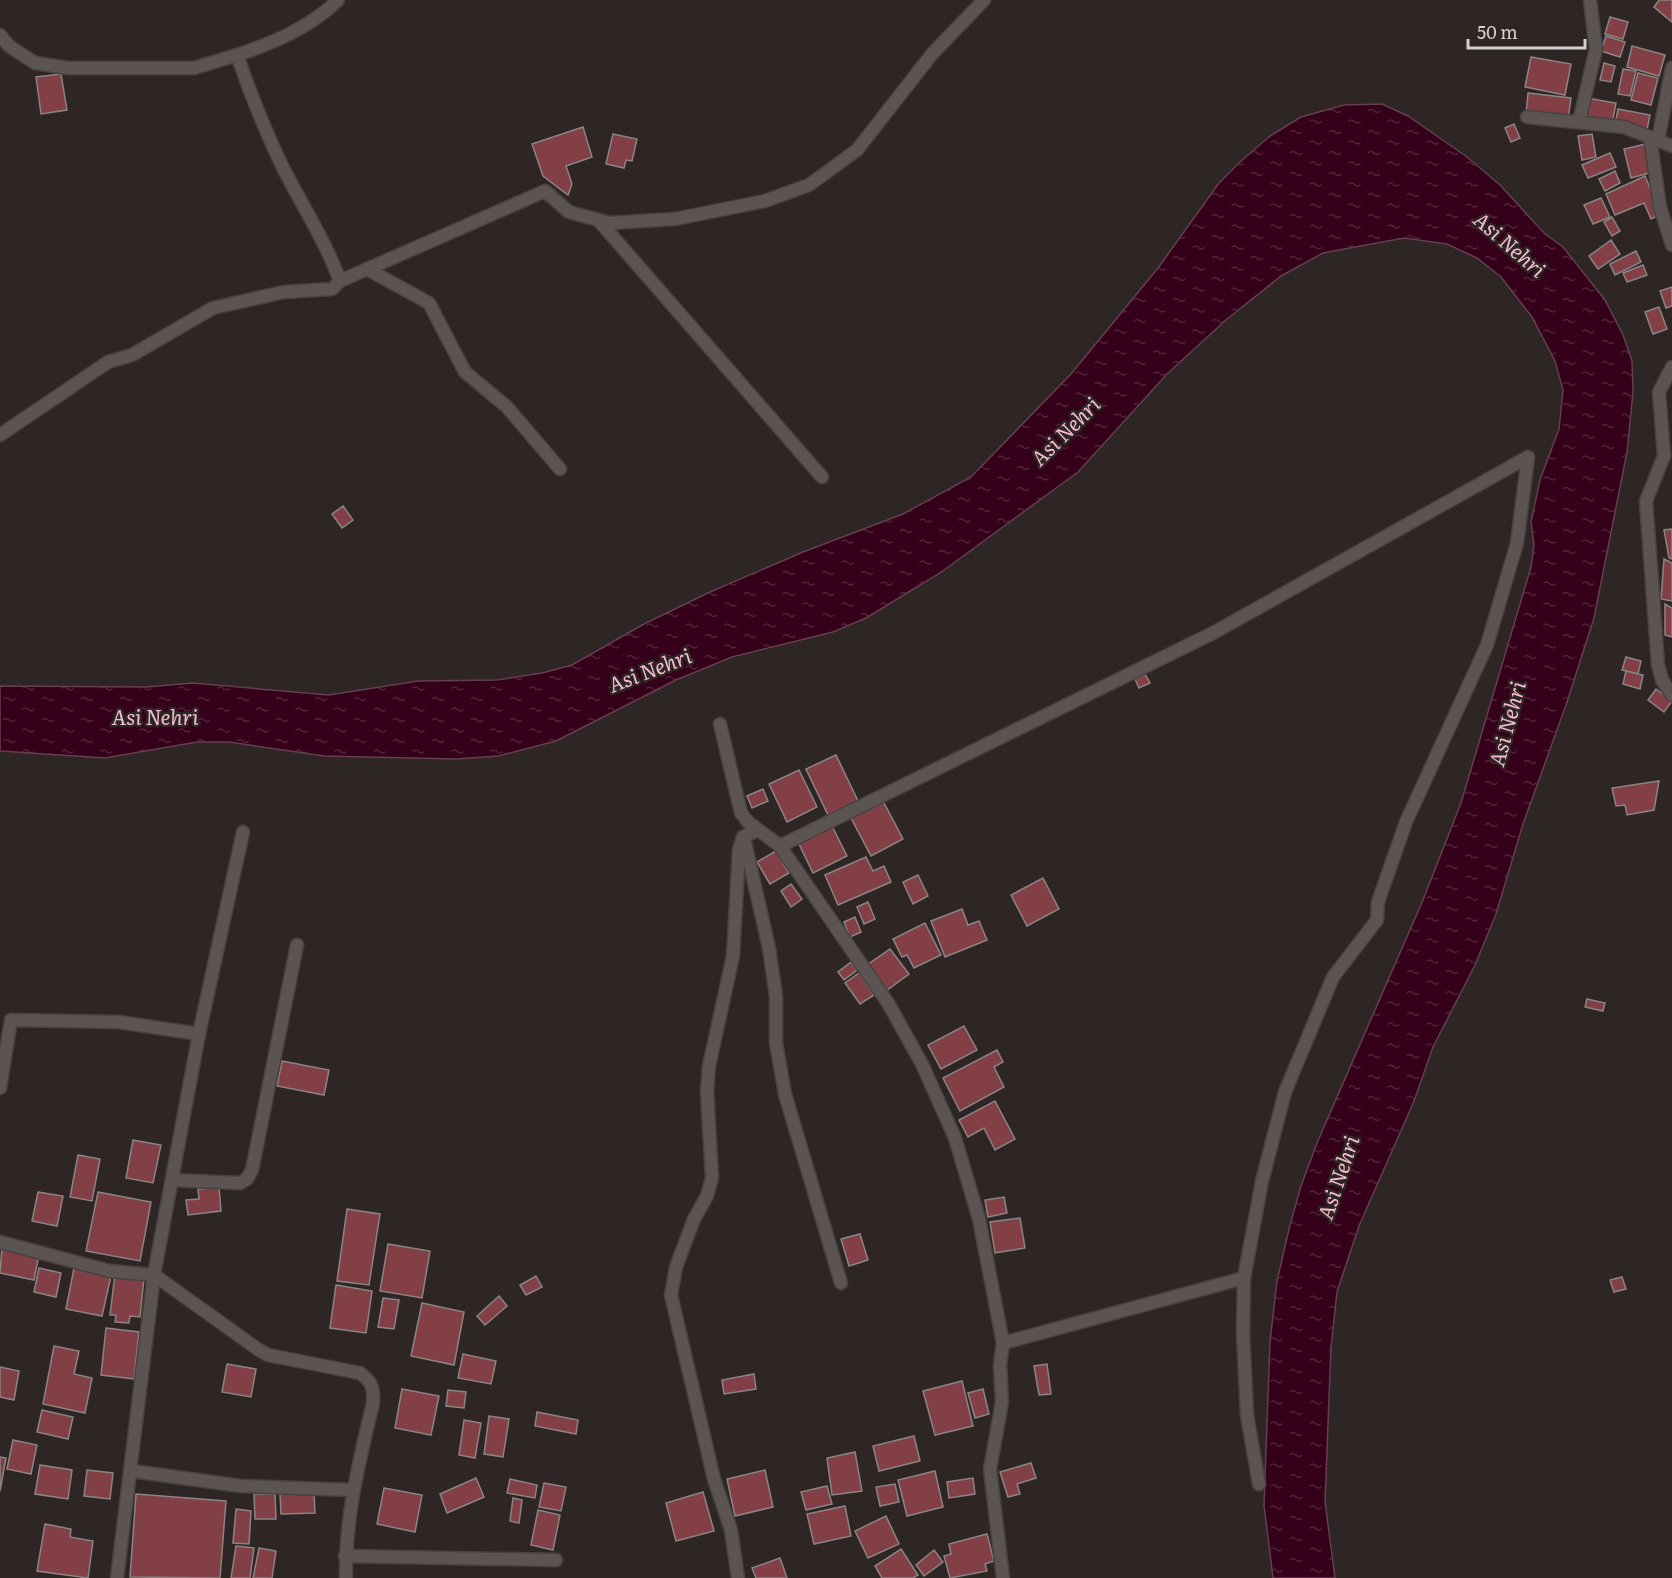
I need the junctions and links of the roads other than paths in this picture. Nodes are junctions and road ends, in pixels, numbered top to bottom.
1 (338, 0) edge
2 (984, 0) edge
3 (1590, 0) edge
4 (0, 35) edge
5 (4, 49) edge
6 (237, 55) junction
7 (1672, 68) edge
8 (1527, 117) dead end
9 (1579, 122) junction
10 (1654, 138) junction
11 (1672, 146) edge
12 (600, 222) junction
13 (1672, 245) edge
14 (367, 269) junction
15 (340, 281) junction
16 (1672, 368) edge
17 (1668, 386) edge
18 (0, 435) edge
19 (1668, 460) edge
20 (560, 469) dead end
21 (822, 477) dead end
22 (1672, 695) edge
23 (720, 724) dead end
24 (758, 830) junction
25 (243, 832) dead end
26 (743, 837) junction
27 (780, 846) junction
28 (297, 945) dead end
29 (6, 1019) edge
30 (199, 1034) junction
31 (0, 1088) edge
32 (172, 1180) junction
33 (0, 1242) edge
34 (154, 1275) junction
35 (1244, 1278) junction
36 (841, 1283) dead end
37 (1003, 1343) junction
38 (132, 1471) junction
39 (1259, 1484) dead end
40 (352, 1490) junction
41 (345, 1556) junction
42 (556, 1560) dead end
43 (117, 1578) edge
44 (346, 1578) edge
45 (738, 1578) edge
46 (1003, 1578) edge

1 - 6 street
2 - 12 street
3 - 9 street
4 - 5 street
5 - 6 street
6 - 15 street
7 - 10 street
8 - 9 street
9 - 10 street
10 - 11 street
10 - 13 street
12 - 14 street
12 - 21 street
14 - 15 street
14 - 20 street
15 - 18 street
16 - 17 street
17 - 19 street
19 - 22 street
23 - 24 street
24 - 26 street
24 - 27 street
25 - 30 street
26 - 36 street
26 - 45 street
27 - 35 street
27 - 37 street
28 - 32 street
29 - 30 street
29 - 31 street
30 - 32 street
32 - 34 street
33 - 34 street
34 - 38 street
34 - 40 street
35 - 37 street
35 - 39 street
37 - 46 street
38 - 40 street
38 - 43 street
40 - 41 street
41 - 42 street
41 - 44 street

